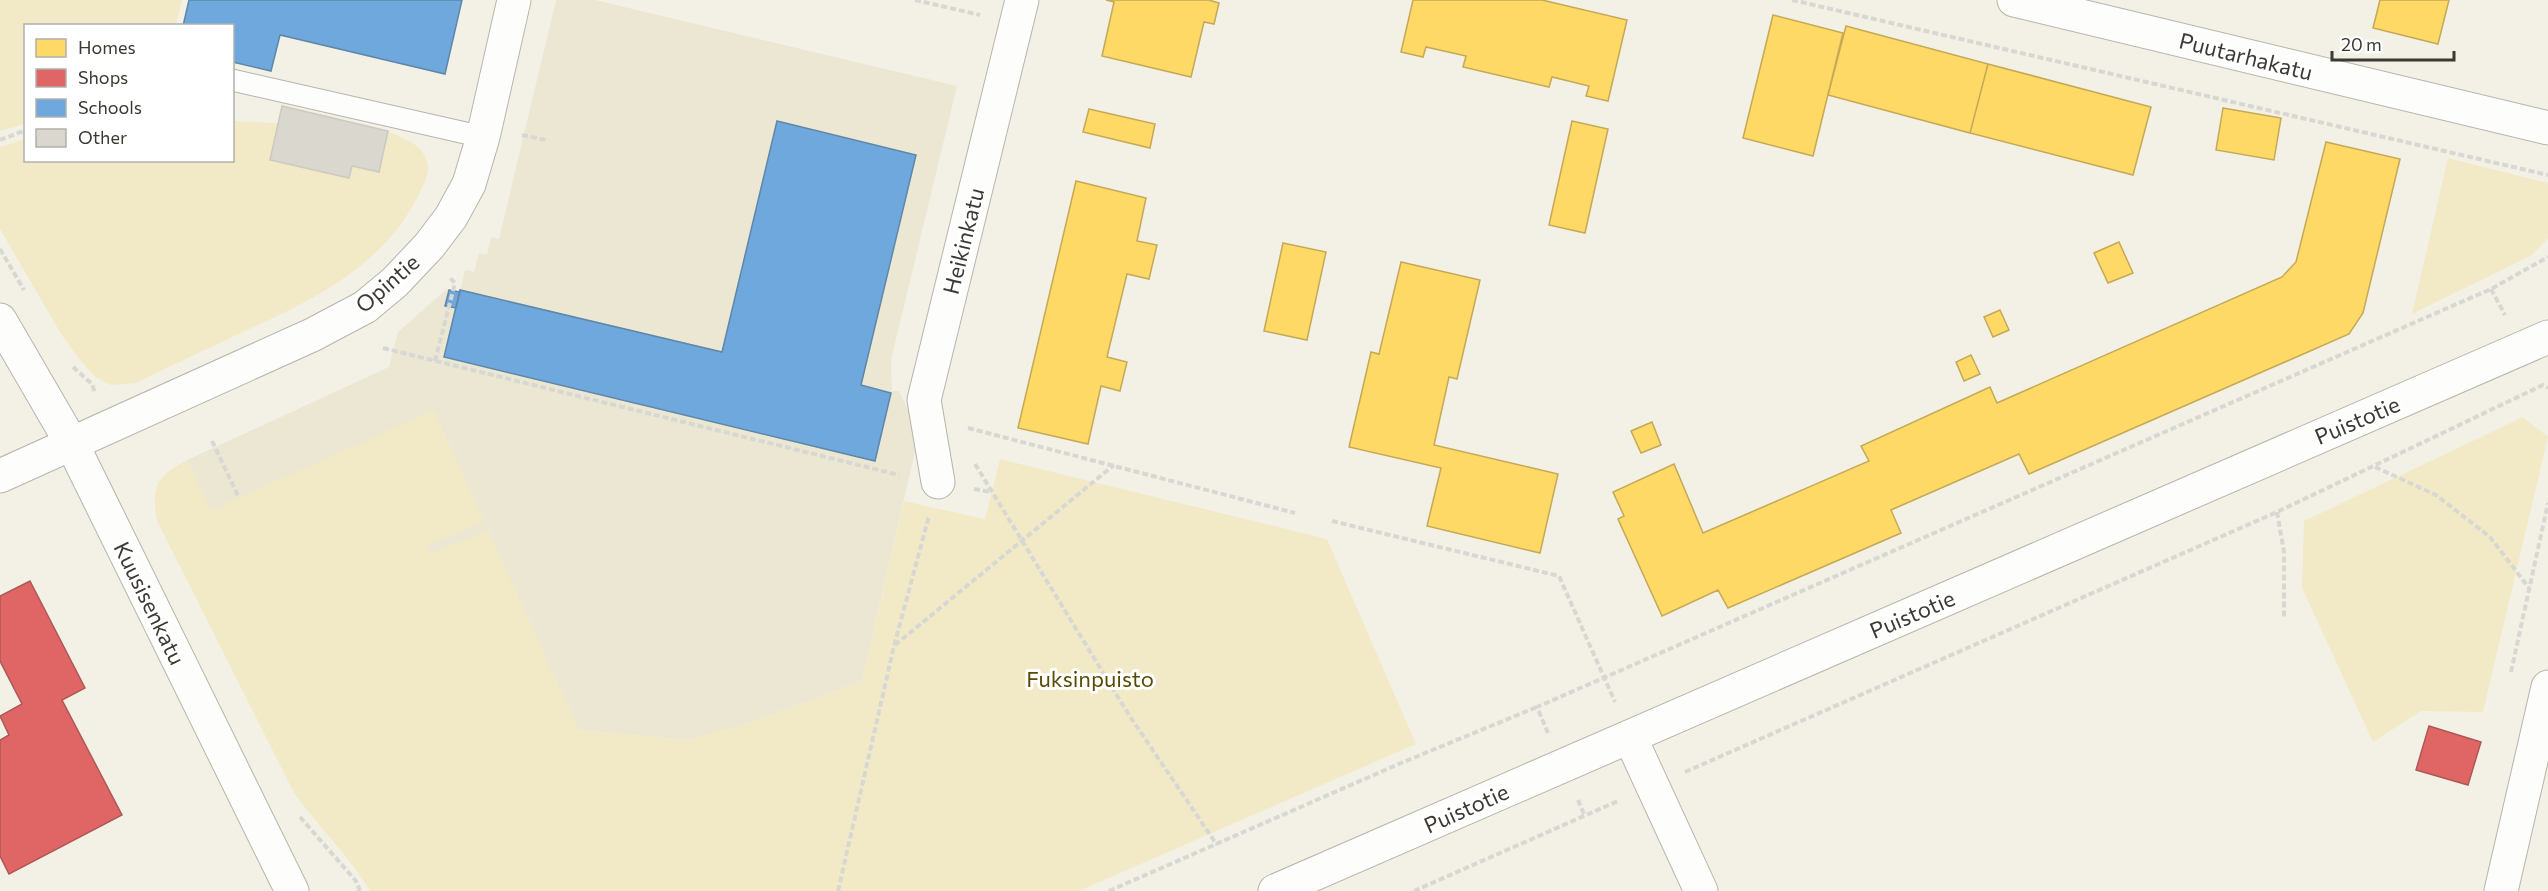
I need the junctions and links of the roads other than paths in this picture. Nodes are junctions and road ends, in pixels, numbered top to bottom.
1 (514, 0) edge
2 (1022, 0) edge
3 (2014, 0) edge
4 (234, 80) edge
5 (2548, 129) edge
6 (483, 137) junction
7 (0, 320) edge
8 (2548, 337) edge
9 (72, 444) junction
10 (0, 476) edge
11 (938, 482) road end
12 (2548, 687) edge
13 (1630, 737) junction
14 (292, 891) edge
15 (1275, 891) edge
16 (1701, 891) edge
17 (2501, 891) edge

1 - 6 street, Opintie
2 - 11 street, Heikinkatu
3 - 5 street, Puutarhakatu
4 - 6 lane
6 - 9 street, Opintie
7 - 9 street, Kuusisenkatu
8 - 13 street, Puistotie
9 - 10 street, Opintie
9 - 14 street, Kuusisenkatu
12 - 17 street
13 - 15 street, Puistotie
13 - 16 street

